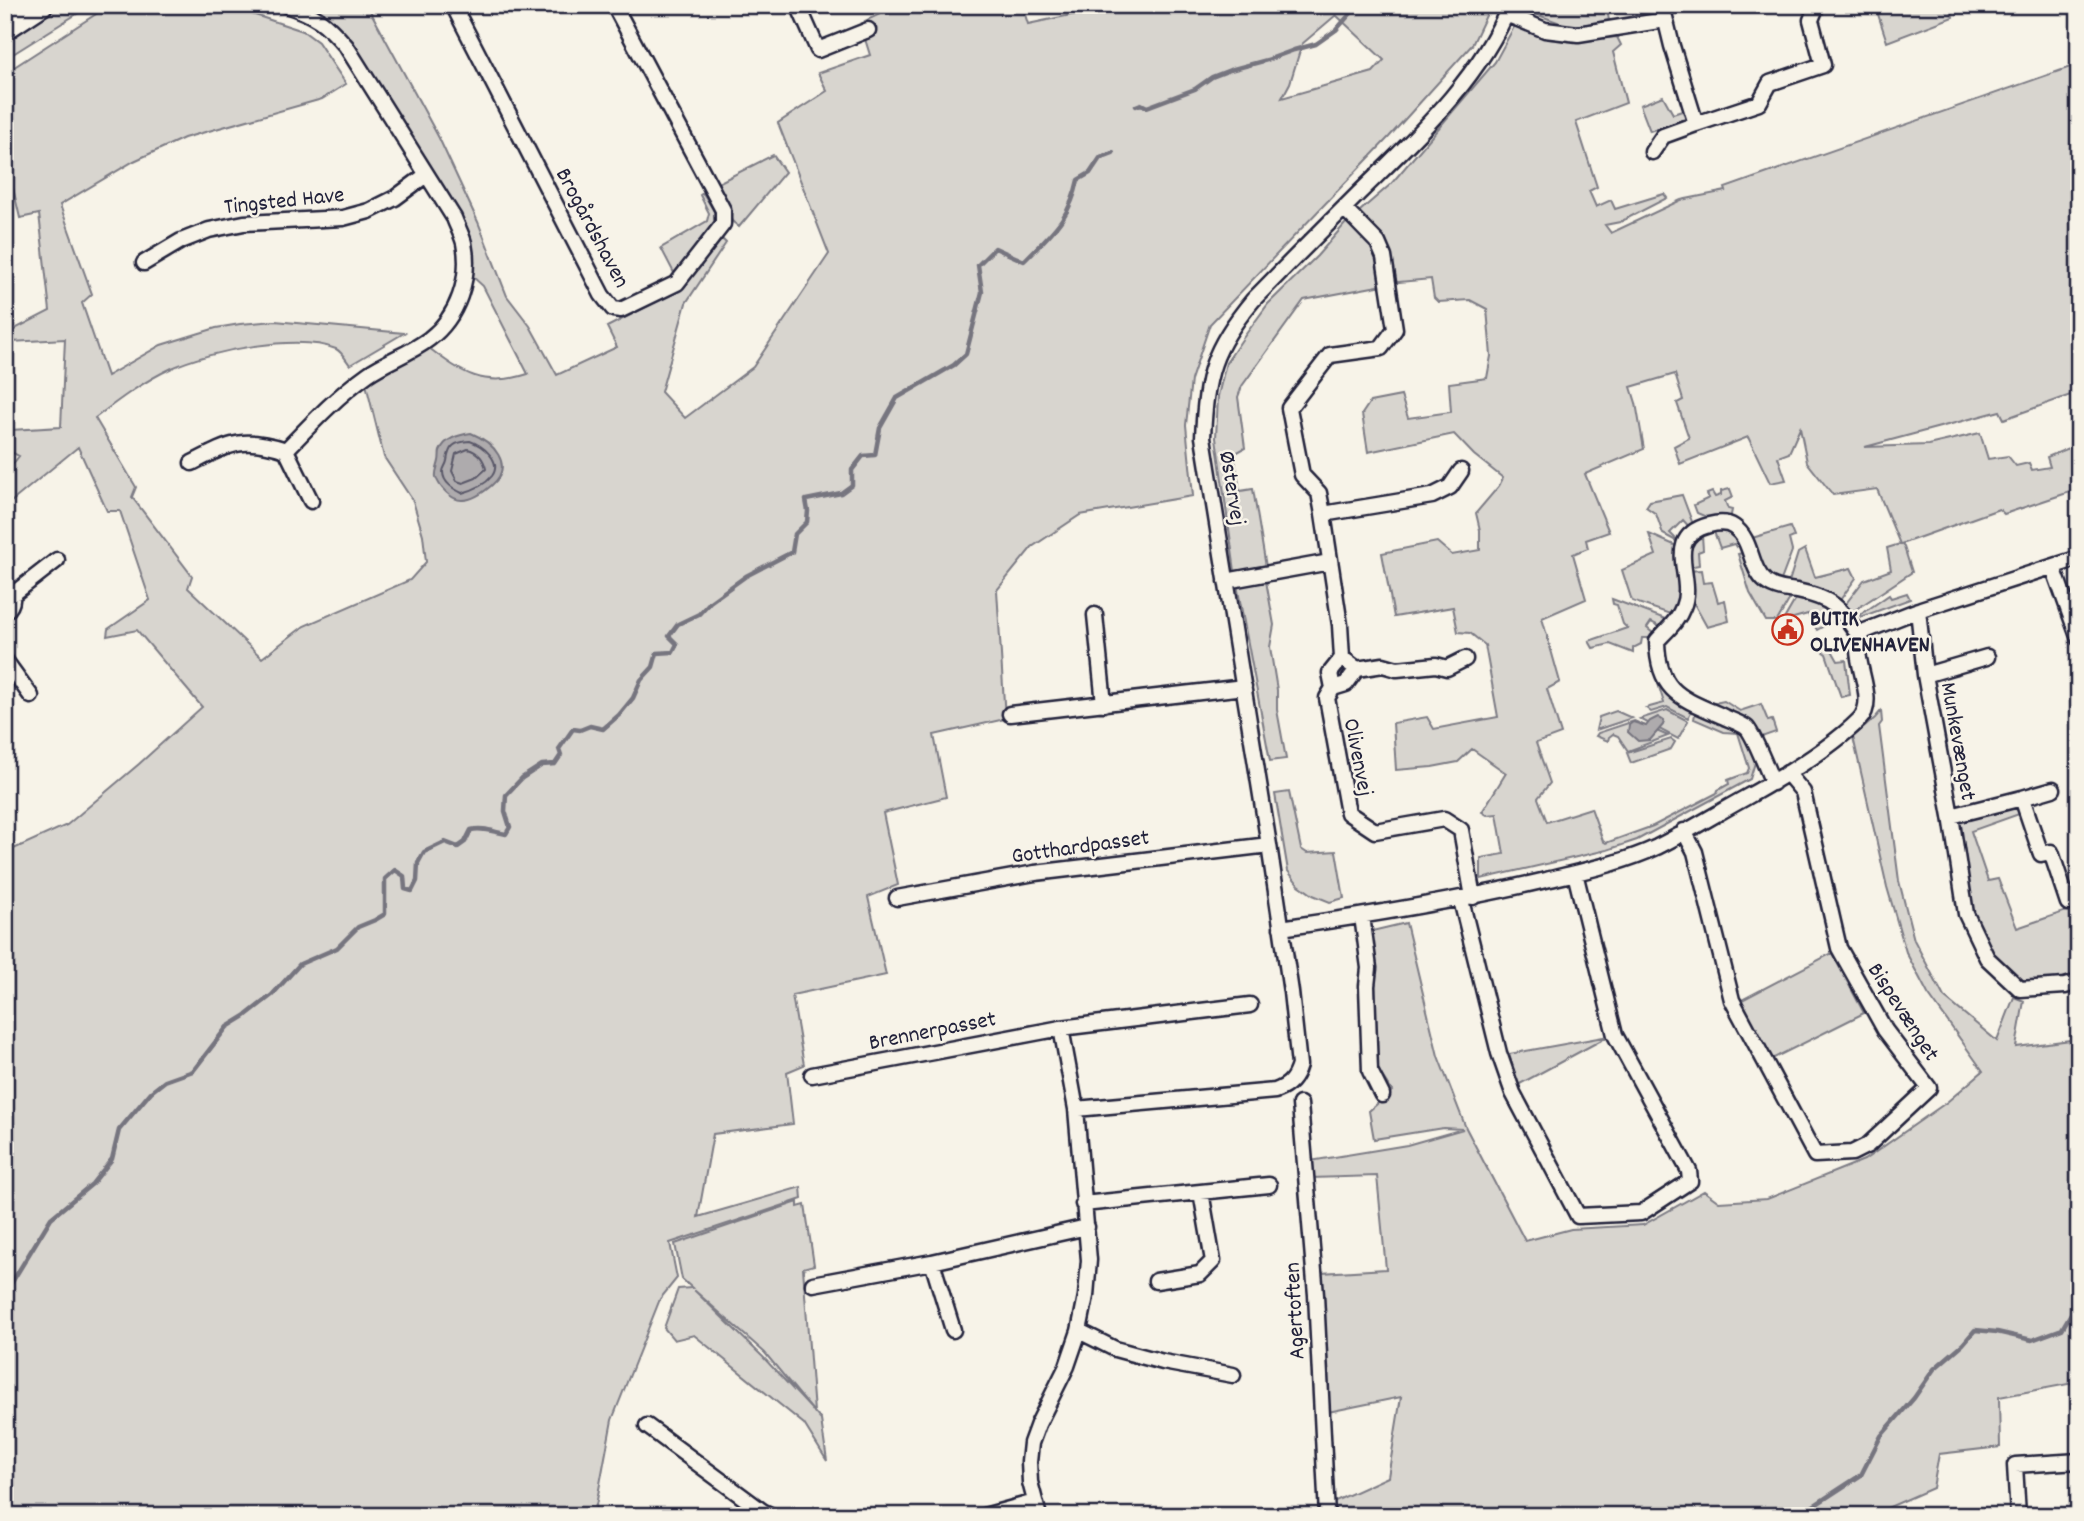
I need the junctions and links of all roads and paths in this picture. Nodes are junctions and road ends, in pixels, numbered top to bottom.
1 (43, 5) edge
2 (286, 5) edge
3 (453, 5) edge
4 (614, 5) edge
5 (798, 5) edge
6 (1817, 5) edge
7 (1508, 10) edge
8 (1663, 13) edge
9 (5, 30) edge
10 (868, 30) dead end
11 (1696, 124) junction
12 (1652, 152) dead end
13 (426, 175) junction
14 (1344, 208) junction
15 (144, 263) dead end
16 (286, 450) junction
17 (192, 463) dead end
18 (1461, 471) dead end
19 (311, 501) dead end
20 (1324, 514) junction
21 (2079, 558) edge
22 (57, 561) dead end
23 (1330, 562) junction
24 (2053, 567) junction
25 (1226, 581) junction
26 (8, 591) edge
27 (1917, 610) junction
28 (5, 612) edge
29 (1095, 615) dead end
30 (1859, 636) junction
31 (2079, 639) edge
32 (1987, 657) dead end
33 (1342, 658) junction
34 (1465, 659) dead end
35 (5, 660) edge
36 (1357, 669) junction
37 (1925, 675) junction
38 (1244, 687) junction
39 (1333, 688) junction
40 (31, 696) dead end
41 (1104, 704) junction
42 (1010, 715) dead end
43 (1787, 773) junction
44 (1773, 783) junction
45 (2053, 789) dead end
46 (2022, 798) junction
47 (1951, 816) junction
48 (1684, 831) junction
49 (1269, 845) junction
50 (1575, 873) junction
51 (897, 898) dead end
52 (1467, 898) junction
53 (2079, 907) edge
54 (1362, 916) junction
55 (1281, 928) junction
56 (2079, 982) edge
57 (1250, 1005) dead end
58 (1061, 1028) junction
59 (812, 1075) dead end
60 (1382, 1095) dead end
61 (1300, 1104) dead end
62 (1076, 1109) junction
63 (1269, 1185) dead end
64 (1201, 1192) junction
65 (1083, 1205) junction
66 (1087, 1227) junction
67 (932, 1262) junction
68 (1156, 1281) dead end
69 (813, 1284) dead end
70 (953, 1330) dead end
71 (1079, 1331) junction
72 (1233, 1375) dead end
73 (647, 1426) dead end
74 (2079, 1461) edge
75 (1037, 1509) edge
76 (772, 1516) edge
77 (984, 1516) edge
78 (1327, 1516) edge
79 (2018, 1516) edge

1 - 9 main road
2 - 13 street
3 - 4 street, Brogårdshaven
5 - 10 street
6 - 11 street
7 - 8 street
7 - 14 street, Østervej
8 - 11 street
11 - 12 street
13 - 15 street, Tingsted Have
13 - 16 street
14 - 20 street, Olivenvej
14 - 25 street, Østervej
16 - 17 street
16 - 19 street
18 - 20 street
20 - 23 street, Olivenvej
21 - 24 street
22 - 26 street
23 - 25 street
23 - 33 street, Olivenvej
24 - 27 street
24 - 31 street
25 - 38 street, Østervej
26 - 28 street
27 - 30 street
27 - 37 street, Munkevænget
29 - 41 street
30 - 43 street
30 - 44 street
32 - 37 street, Munkevænget
33 - 36 street
33 - 39 street, Olivenvej
34 - 36 street
35 - 40 street
36 - 39 street, Olivenvej
37 - 47 street, Munkevænget
38 - 41 street
38 - 49 street, Østervej
39 - 52 street, Olivenvej
41 - 42 street
43 - 44 street
43 - 48 street, Bispevænget
44 - 48 street
45 - 46 street, Munkevænget
46 - 47 street, Munkevænget
46 - 53 street
47 - 56 street, Munkevænget
48 - 50 street
49 - 51 street, Gotthardpasset
49 - 55 street, Østervej
50 - 52 street
50 - 52 street
52 - 54 street
54 - 55 street
54 - 60 street
55 - 62 street, Østervej
57 - 58 street, Brennerpasset
58 - 59 street, Brennerpasset
58 - 62 street
61 - 78 street, Agertoften
62 - 65 street
63 - 64 street
64 - 65 street
64 - 68 street
65 - 66 street
66 - 67 street
66 - 71 street
67 - 69 street
67 - 70 street
71 - 72 street
71 - 75 street
73 - 76 street
74 - 79 street
75 - 77 street

